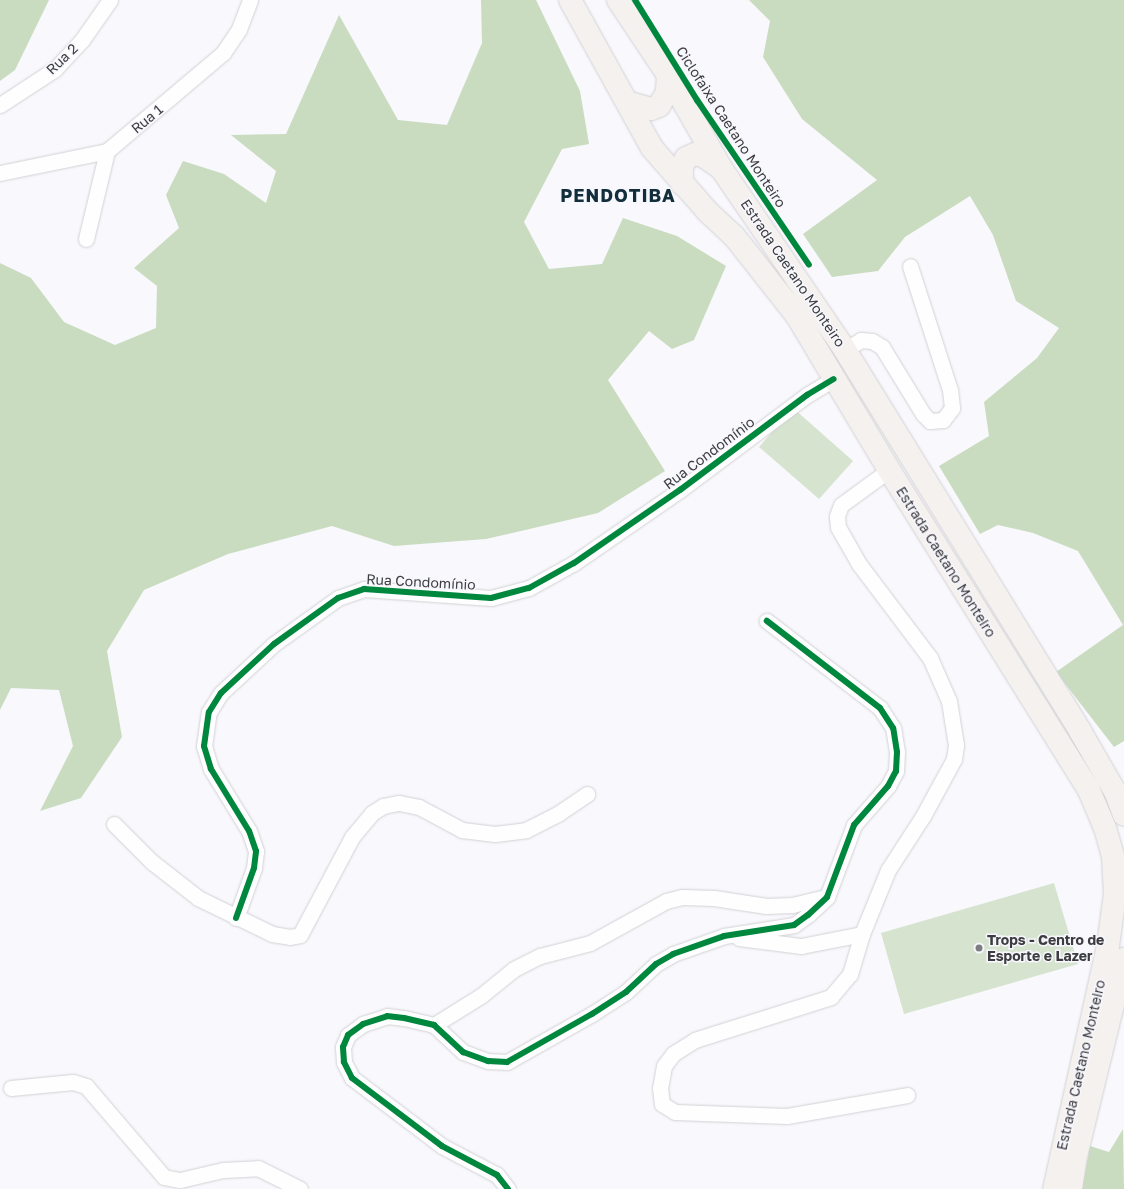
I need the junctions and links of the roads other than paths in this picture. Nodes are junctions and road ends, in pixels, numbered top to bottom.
1 (110, 0) edge
2 (250, 0) edge
3 (570, 0) edge
4 (618, 0) edge
5 (668, 75) junction
6 (629, 103) junction
7 (0, 105) edge
8 (108, 152) junction
9 (721, 168) junction
10 (0, 173) edge
11 (682, 184) junction
12 (86, 239) dead end
13 (910, 266) dead end
14 (845, 350) junction
15 (834, 379) junction
16 (889, 470) junction
17 (767, 621) dead end
18 (587, 794) dead end
19 (1124, 815) edge
20 (114, 824) dead end
21 (827, 897) junction
22 (236, 918) junction
23 (862, 934) junction
24 (724, 936) junction
25 (1124, 958) edge
26 (434, 1025) junction
27 (11, 1088) dead end
28 (907, 1095) dead end
29 (300, 1189) edge
30 (508, 1189) edge
31 (1054, 1189) edge
32 (1071, 1189) edge

1 - 7 street, Rua 2
2 - 8 street, Rua 1
3 - 6 main road, Estrada Caetano Monteiro
4 - 5 main road, Estrada Caetano Monteiro
5 - 6 main road
5 - 9 main road, Estrada Caetano Monteiro
6 - 11 main road, Estrada Caetano Monteiro
8 - 10 street, Rua 1
8 - 12 street
9 - 11 main road
9 - 14 main road, Estrada Caetano Monteiro
11 - 15 main road, Estrada Caetano Monteiro
13 - 14 street
14 - 19 main road, Estrada Caetano Monteiro
15 - 16 main road, Estrada Caetano Monteiro
15 - 22 street, Rua Condomínio
16 - 23 street
16 - 31 main road, Estrada Caetano Monteiro
17 - 21 street
18 - 22 street
20 - 22 street
21 - 24 street
21 - 26 street
23 - 24 street
23 - 28 street
24 - 26 street
25 - 32 main road, Estrada Caetano Monteiro
26 - 30 street
27 - 29 street

